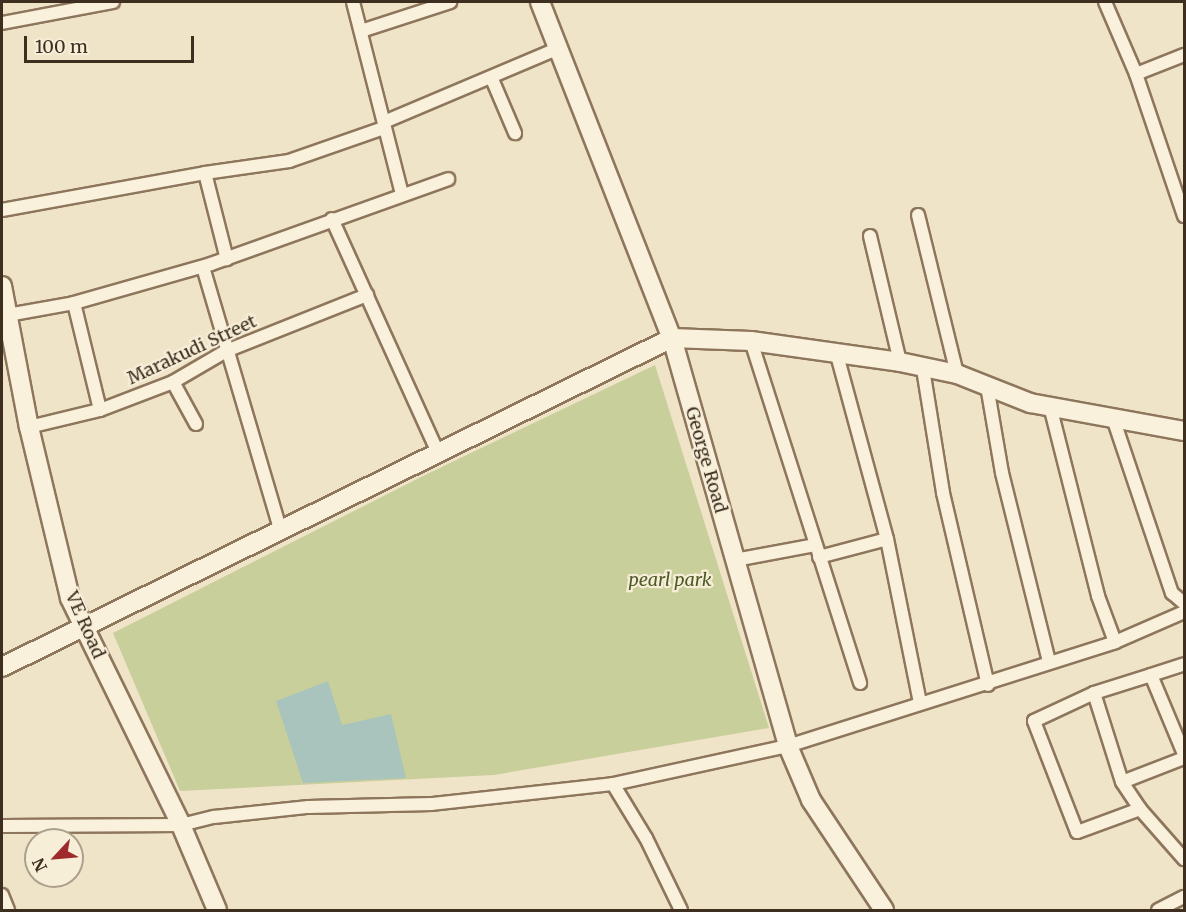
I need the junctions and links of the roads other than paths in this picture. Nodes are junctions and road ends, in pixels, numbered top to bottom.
1 (113, 2) edge
2 (353, 2) edge
3 (450, 2) edge
4 (540, 2) edge
5 (1105, 2) edge
6 (2, 23) edge
7 (361, 31) junction
8 (557, 49) junction
9 (1185, 55) edge
10 (1136, 74) junction
11 (492, 79) junction
12 (384, 125) junction
13 (515, 133) dead end
14 (205, 173) junction
15 (447, 179) dead end
16 (402, 194) junction
17 (2, 210) edge
18 (1184, 214) edge
19 (918, 215) dead end
20 (332, 219) junction
21 (870, 236) dead end
22 (227, 258) junction
23 (203, 267) junction
24 (2, 286) edge
25 (367, 295) junction
26 (74, 303) junction
27 (6, 315) edge
28 (672, 338) junction
29 (751, 341) junction
30 (226, 351) junction
31 (837, 355) junction
32 (900, 362) junction
33 (923, 369) junction
34 (957, 374) junction
35 (173, 382) junction
36 (987, 386) junction
37 (1050, 406) junction
38 (100, 410) junction
39 (1113, 418) junction
40 (196, 424) dead end
41 (29, 427) junction
42 (1184, 432) edge
43 (438, 453) junction
44 (280, 529) junction
45 (887, 539) junction
46 (817, 551) junction
47 (735, 560) junction
48 (1184, 604) edge
49 (83, 624) junction
50 (1115, 642) junction
51 (1049, 662) junction
52 (1185, 664) edge
53 (2, 667) edge
54 (1151, 675) junction
55 (860, 683) dead end
56 (988, 685) junction
57 (1094, 693) junction
58 (920, 702) junction
59 (788, 746) junction
60 (1185, 754) edge
61 (1185, 758) edge
62 (1122, 782) junction
63 (613, 784) junction
64 (1140, 809) junction
65 (181, 825) junction
66 (2, 826) edge
67 (1185, 859) edge
68 (2, 895) edge
69 (1185, 897) edge
70 (8, 910) edge
71 (217, 910) edge
72 (681, 910) edge
73 (884, 910) edge
74 (1158, 910) edge

1 - 6 street
2 - 7 street
3 - 7 street
4 - 8 main road, George Road
5 - 10 street
7 - 12 street
8 - 11 street
8 - 28 main road, George Road
9 - 10 street
10 - 18 street
11 - 12 street
11 - 13 street
12 - 14 street
12 - 16 street
14 - 17 street
14 - 22 street
15 - 16 street
16 - 20 street
19 - 34 street
20 - 22 street
20 - 25 street
21 - 32 street
22 - 23 street
23 - 26 street
23 - 30 street
24 - 27 main road, VE Road
25 - 30 street, Marakudi Street
25 - 43 street
26 - 27 street
26 - 38 street
27 - 41 main road, VE Road
28 - 29 main road
28 - 43 main road
28 - 47 main road, George Road
29 - 31 main road
29 - 46 street
30 - 35 street, Marakudi Street
30 - 44 street
31 - 32 main road
31 - 45 street
32 - 33 main road
33 - 34 main road
33 - 56 street
34 - 36 main road
35 - 38 street, Marakudi Street
35 - 40 street
36 - 37 main road
36 - 51 street
37 - 39 main road
37 - 50 street
38 - 41 street, Marakudi Street
39 - 42 main road
39 - 48 street
41 - 49 main road, VE Road
43 - 44 main road
44 - 49 main road
45 - 46 street
45 - 58 street
46 - 47 street
46 - 55 street
47 - 59 main road, George Road
48 - 50 street
49 - 53 main road
49 - 65 main road, VE Road
50 - 51 street
51 - 56 street
52 - 54 street
54 - 57 street
54 - 60 street
56 - 58 street
57 - 62 street
57 - 64 street
58 - 59 street
59 - 63 street
59 - 73 main road, George Road
61 - 62 street
62 - 64 street
63 - 65 street
63 - 72 street
64 - 67 street
65 - 66 street
65 - 71 main road, VE Road
68 - 70 street
69 - 74 street

